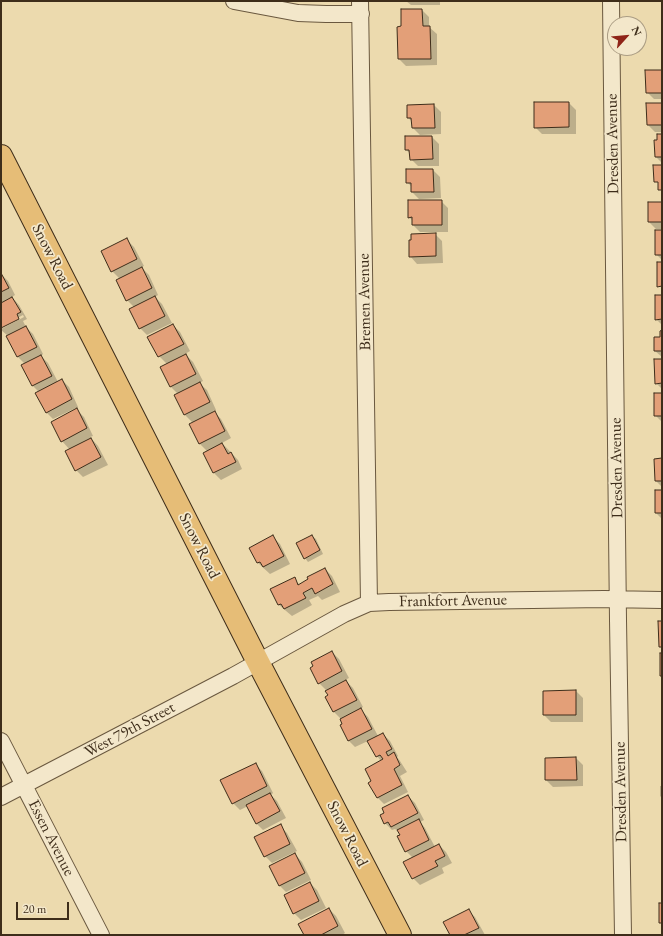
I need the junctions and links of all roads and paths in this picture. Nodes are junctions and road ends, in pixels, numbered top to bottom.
1 (234, 1) edge
2 (611, 1) edge
3 (361, 7) edge
4 (1, 156) edge
5 (618, 599) junction
6 (662, 600) edge
7 (369, 604) junction
8 (258, 662) junction
9 (1, 740) edge
10 (24, 786) junction
11 (1, 797) edge
12 (100, 935) edge
13 (400, 935) edge
14 (623, 935) edge

1 - 3 street
2 - 5 street, Dresden Avenue
3 - 7 street, Bremen Avenue
4 - 8 main road, Snow Road
5 - 6 street, Frankfort Avenue
5 - 7 street, Frankfort Avenue
5 - 14 street, Dresden Avenue
7 - 8 street, Frankfort Avenue
8 - 10 street, West 79th Street
8 - 13 main road, Snow Road
9 - 10 street, Essen Avenue
10 - 11 street, West 79th Street
10 - 12 street, Essen Avenue

